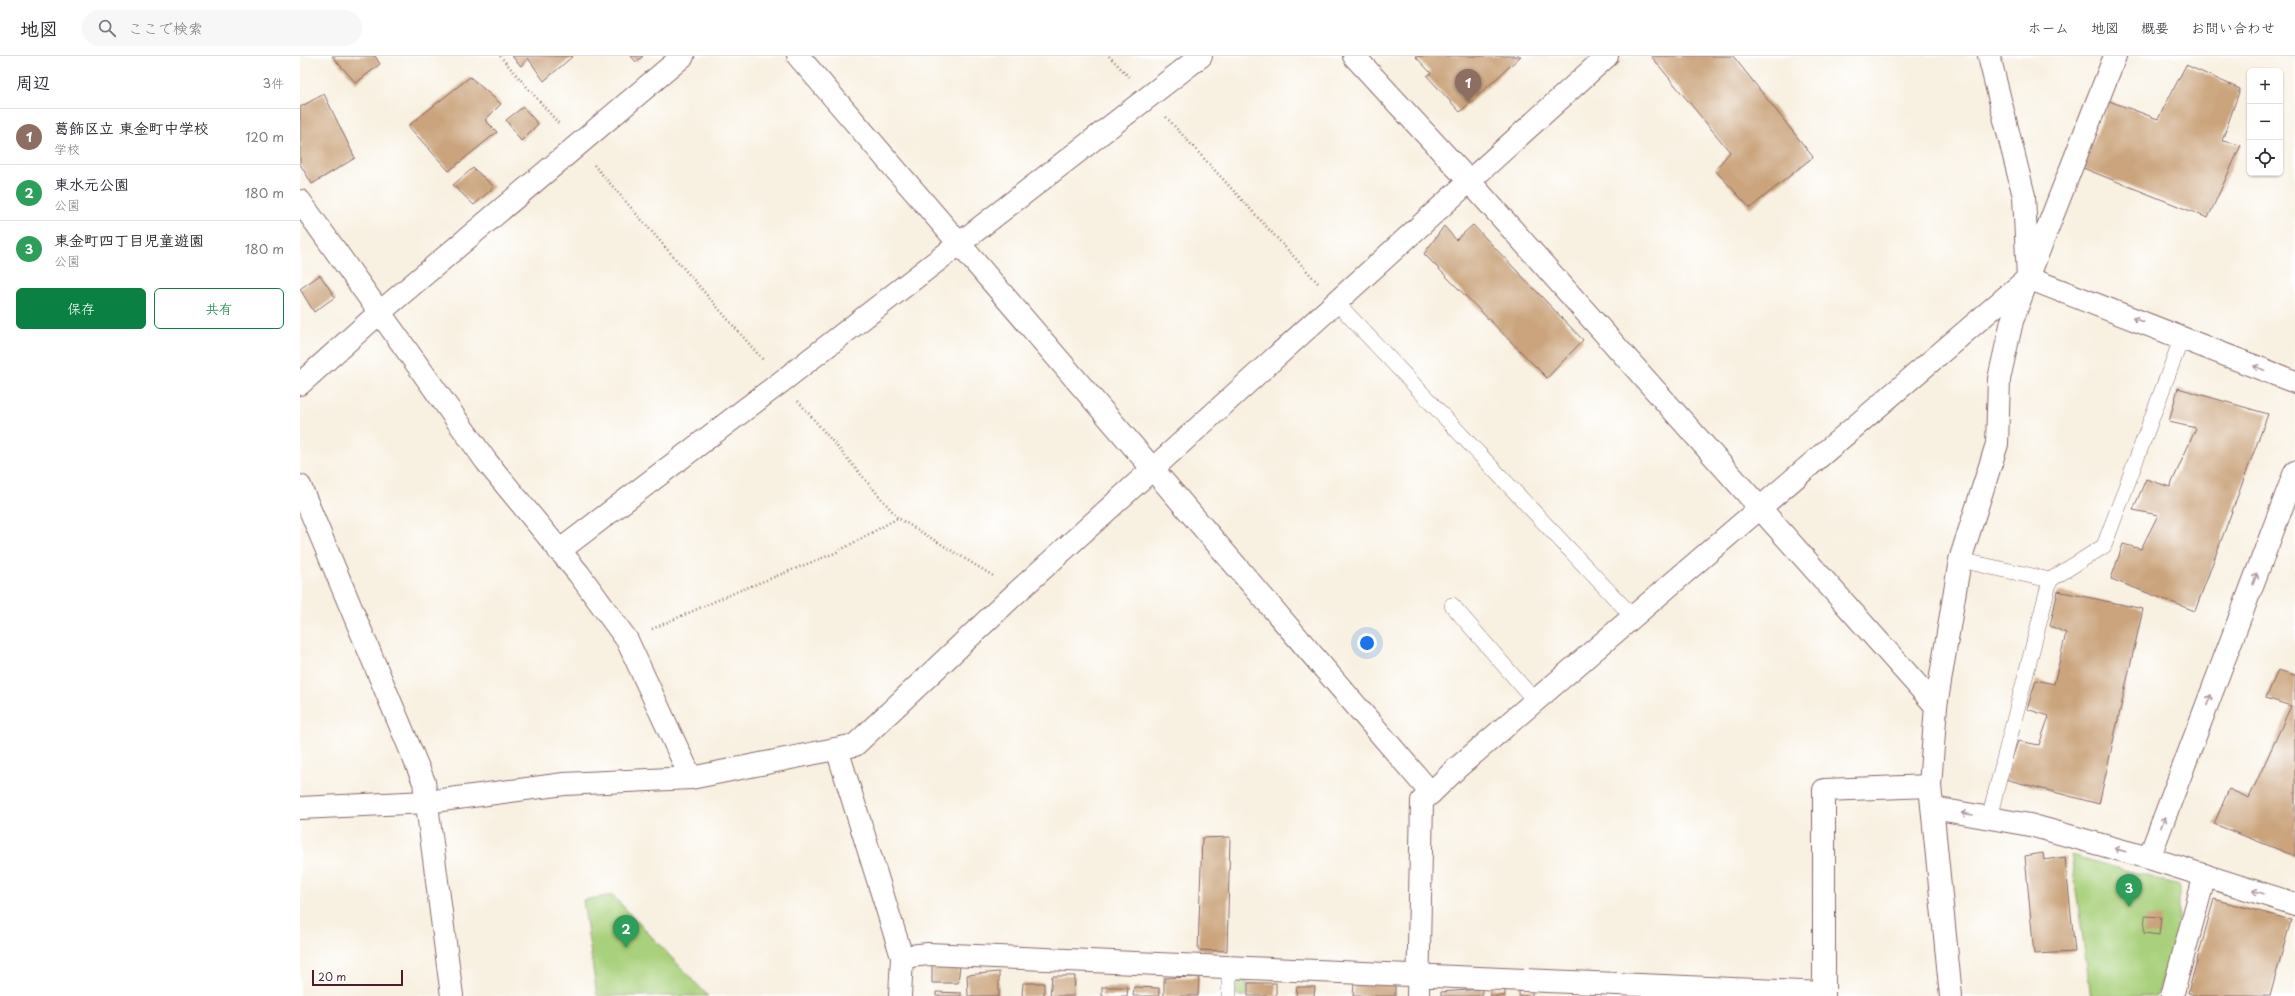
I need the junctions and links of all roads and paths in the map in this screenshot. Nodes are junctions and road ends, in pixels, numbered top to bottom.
1 (500, 56) edge
2 (683, 56) edge
3 (798, 56) edge
4 (1109, 56) edge
5 (1200, 56) edge
6 (1354, 56) edge
7 (1607, 56) edge
8 (1989, 56) edge
9 (2115, 56) edge
10 (1147, 97) junction
11 (577, 145) junction
12 (1470, 182) junction
13 (300, 201) edge
14 (959, 244) junction
15 (2028, 278) junction
16 (1336, 302) junction
17 (379, 313) junction
18 (2182, 337) junction
19 (781, 382) junction
20 (2295, 382) edge
21 (300, 384) edge
22 (1154, 470) junction
23 (2295, 472) edge
24 (300, 486) edge
25 (1760, 510) junction
26 (898, 518) junction
27 (559, 551) junction
28 (1960, 560) junction
29 (2050, 580) junction
30 (1015, 594) junction
31 (1452, 605) dead end
32 (1633, 617) junction
33 (627, 640) junction
34 (1536, 701) junction
35 (1936, 706) junction
36 (837, 750) junction
37 (691, 778) junction
38 (1930, 786) junction
39 (1430, 793) junction
40 (427, 802) junction
41 (300, 808) edge
42 (1933, 808) junction
43 (1989, 818) junction
44 (2149, 858) junction
45 (2205, 875) junction
46 (2295, 904) edge
47 (902, 957) junction
48 (1229, 967) junction
49 (1418, 974) junction
50 (1824, 994) edge
51 (452, 996) edge
52 (900, 996) edge
53 (1229, 996) edge
54 (1418, 996) edge
55 (1951, 996) edge
56 (2172, 996) edge

1 - 11 path
2 - 11 street
3 - 14 street
4 - 10 path
5 - 10 street
6 - 12 street
7 - 12 street
8 - 15 street
9 - 15 street
10 - 14 street
10 - 16 path
11 - 17 street
11 - 19 path
12 - 16 street
12 - 25 street
13 - 17 street
14 - 19 street
14 - 22 street
18 -> 15 street
15 - 25 street
15 - 28 street
16 - 22 street
16 - 32 lane
17 - 21 street
17 - 27 street
20 -> 18 street
18 - 29 lane
19 - 26 path
19 - 27 street
22 - 30 street
22 - 39 street
44 -> 23 street
24 - 40 street
25 - 32 street
25 - 35 street
26 - 30 path
26 - 33 path
27 - 33 street
28 - 29 lane
28 - 35 street
29 - 43 lane
30 - 36 street
31 - 34 lane
32 - 34 street
33 - 37 street
34 - 39 street
35 - 38 street
36 - 37 street
36 - 47 street
37 - 40 street
38 - 42 street
38 - 50 street
39 - 49 street
40 - 41 street
40 - 51 street
43 -> 42 street
42 - 55 street
44 -> 43 street
44 - 45 street
46 -> 45 street
45 - 56 street
47 - 48 street
47 - 52 street
48 - 49 street
48 - 53 lane
49 - 50 street
49 - 54 street

